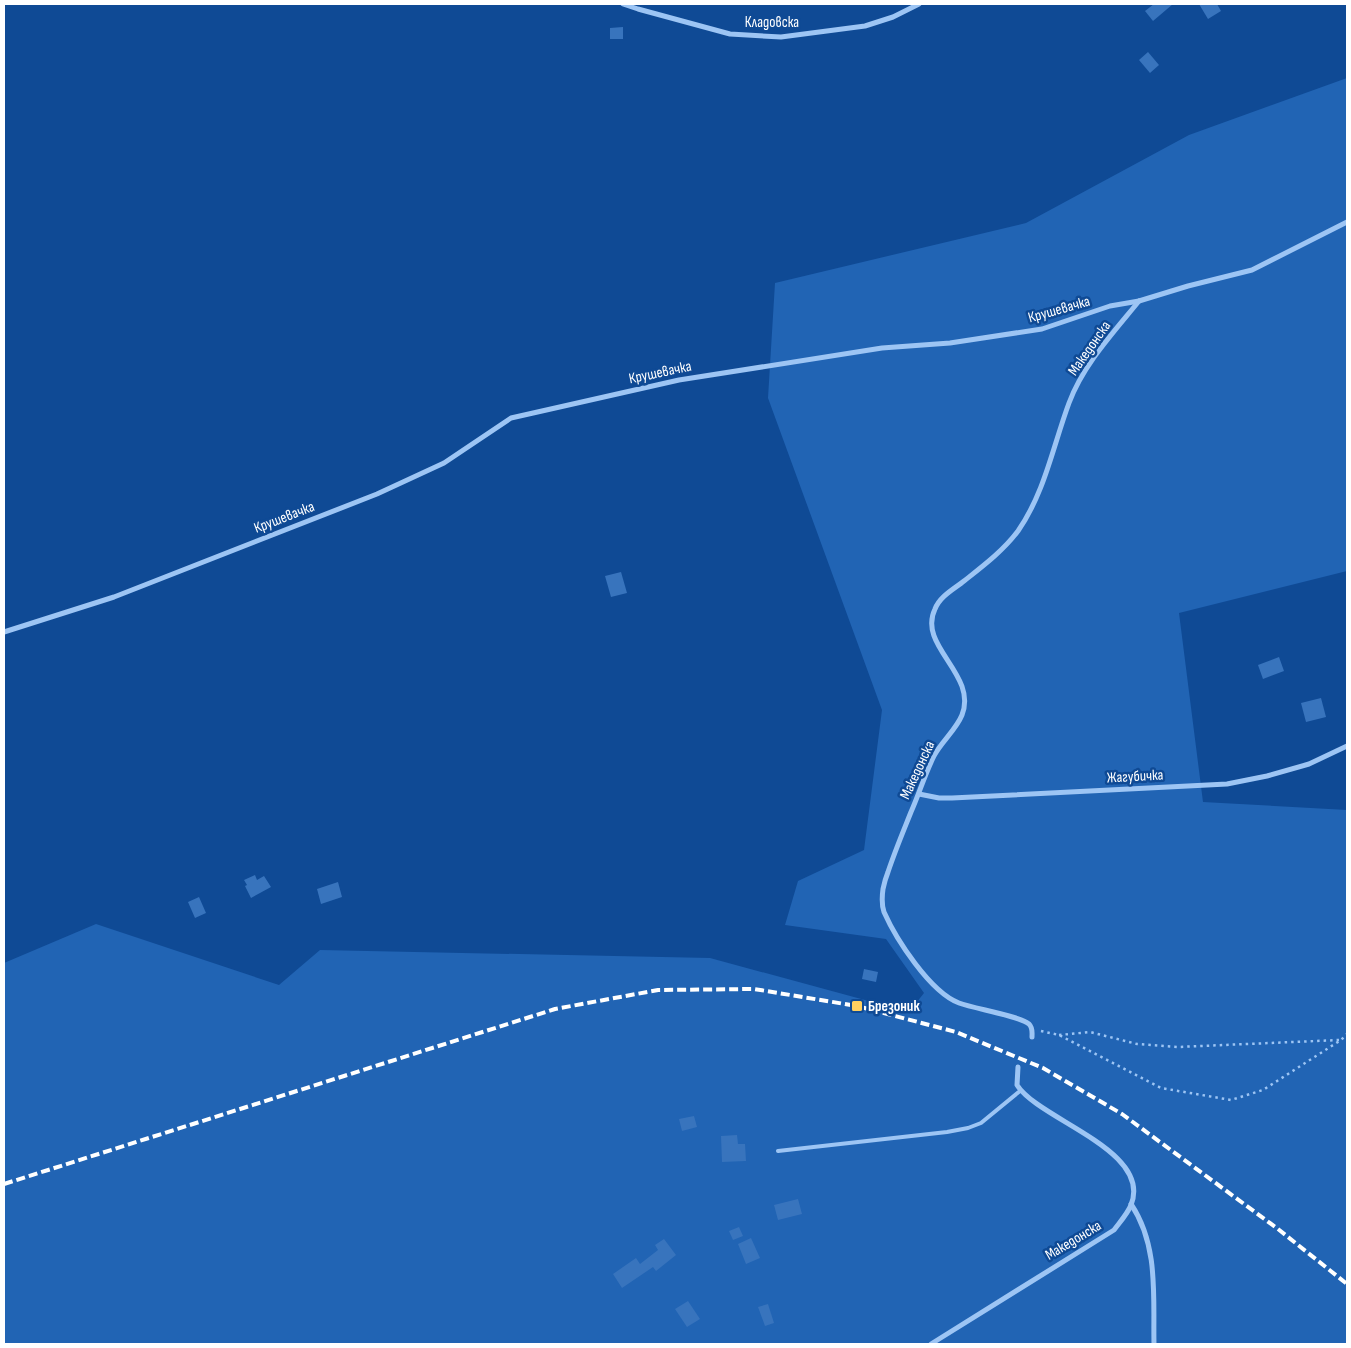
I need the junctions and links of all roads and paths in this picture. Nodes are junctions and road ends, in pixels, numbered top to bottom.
1 (623, 4) edge
2 (919, 4) edge
3 (1347, 222) edge
4 (1139, 301) junction
5 (4, 632) edge
6 (1347, 746) edge
7 (919, 794) junction
8 (1032, 1029) junction
9 (1347, 1034) edge
10 (1059, 1035) junction
11 (1032, 1037) dead end
12 (1341, 1040) junction
13 (1018, 1067) dead end
14 (1020, 1091) junction
15 (778, 1151) dead end
16 (1132, 1204) junction
17 (931, 1344) edge
18 (1154, 1344) edge

1 - 2 street, Кладовска
3 - 4 street, Крушевачка
4 - 5 street, Крушевачка
4 - 7 street, Македонска
6 - 7 street, Жагубичка
7 - 8 street, Македонска
8 - 10 path
8 - 11 street
9 - 12 path
10 - 12 path
10 - 12 path
13 - 14 street
14 - 15 lane
14 - 16 street
16 - 17 street, Македонска
16 - 18 street

